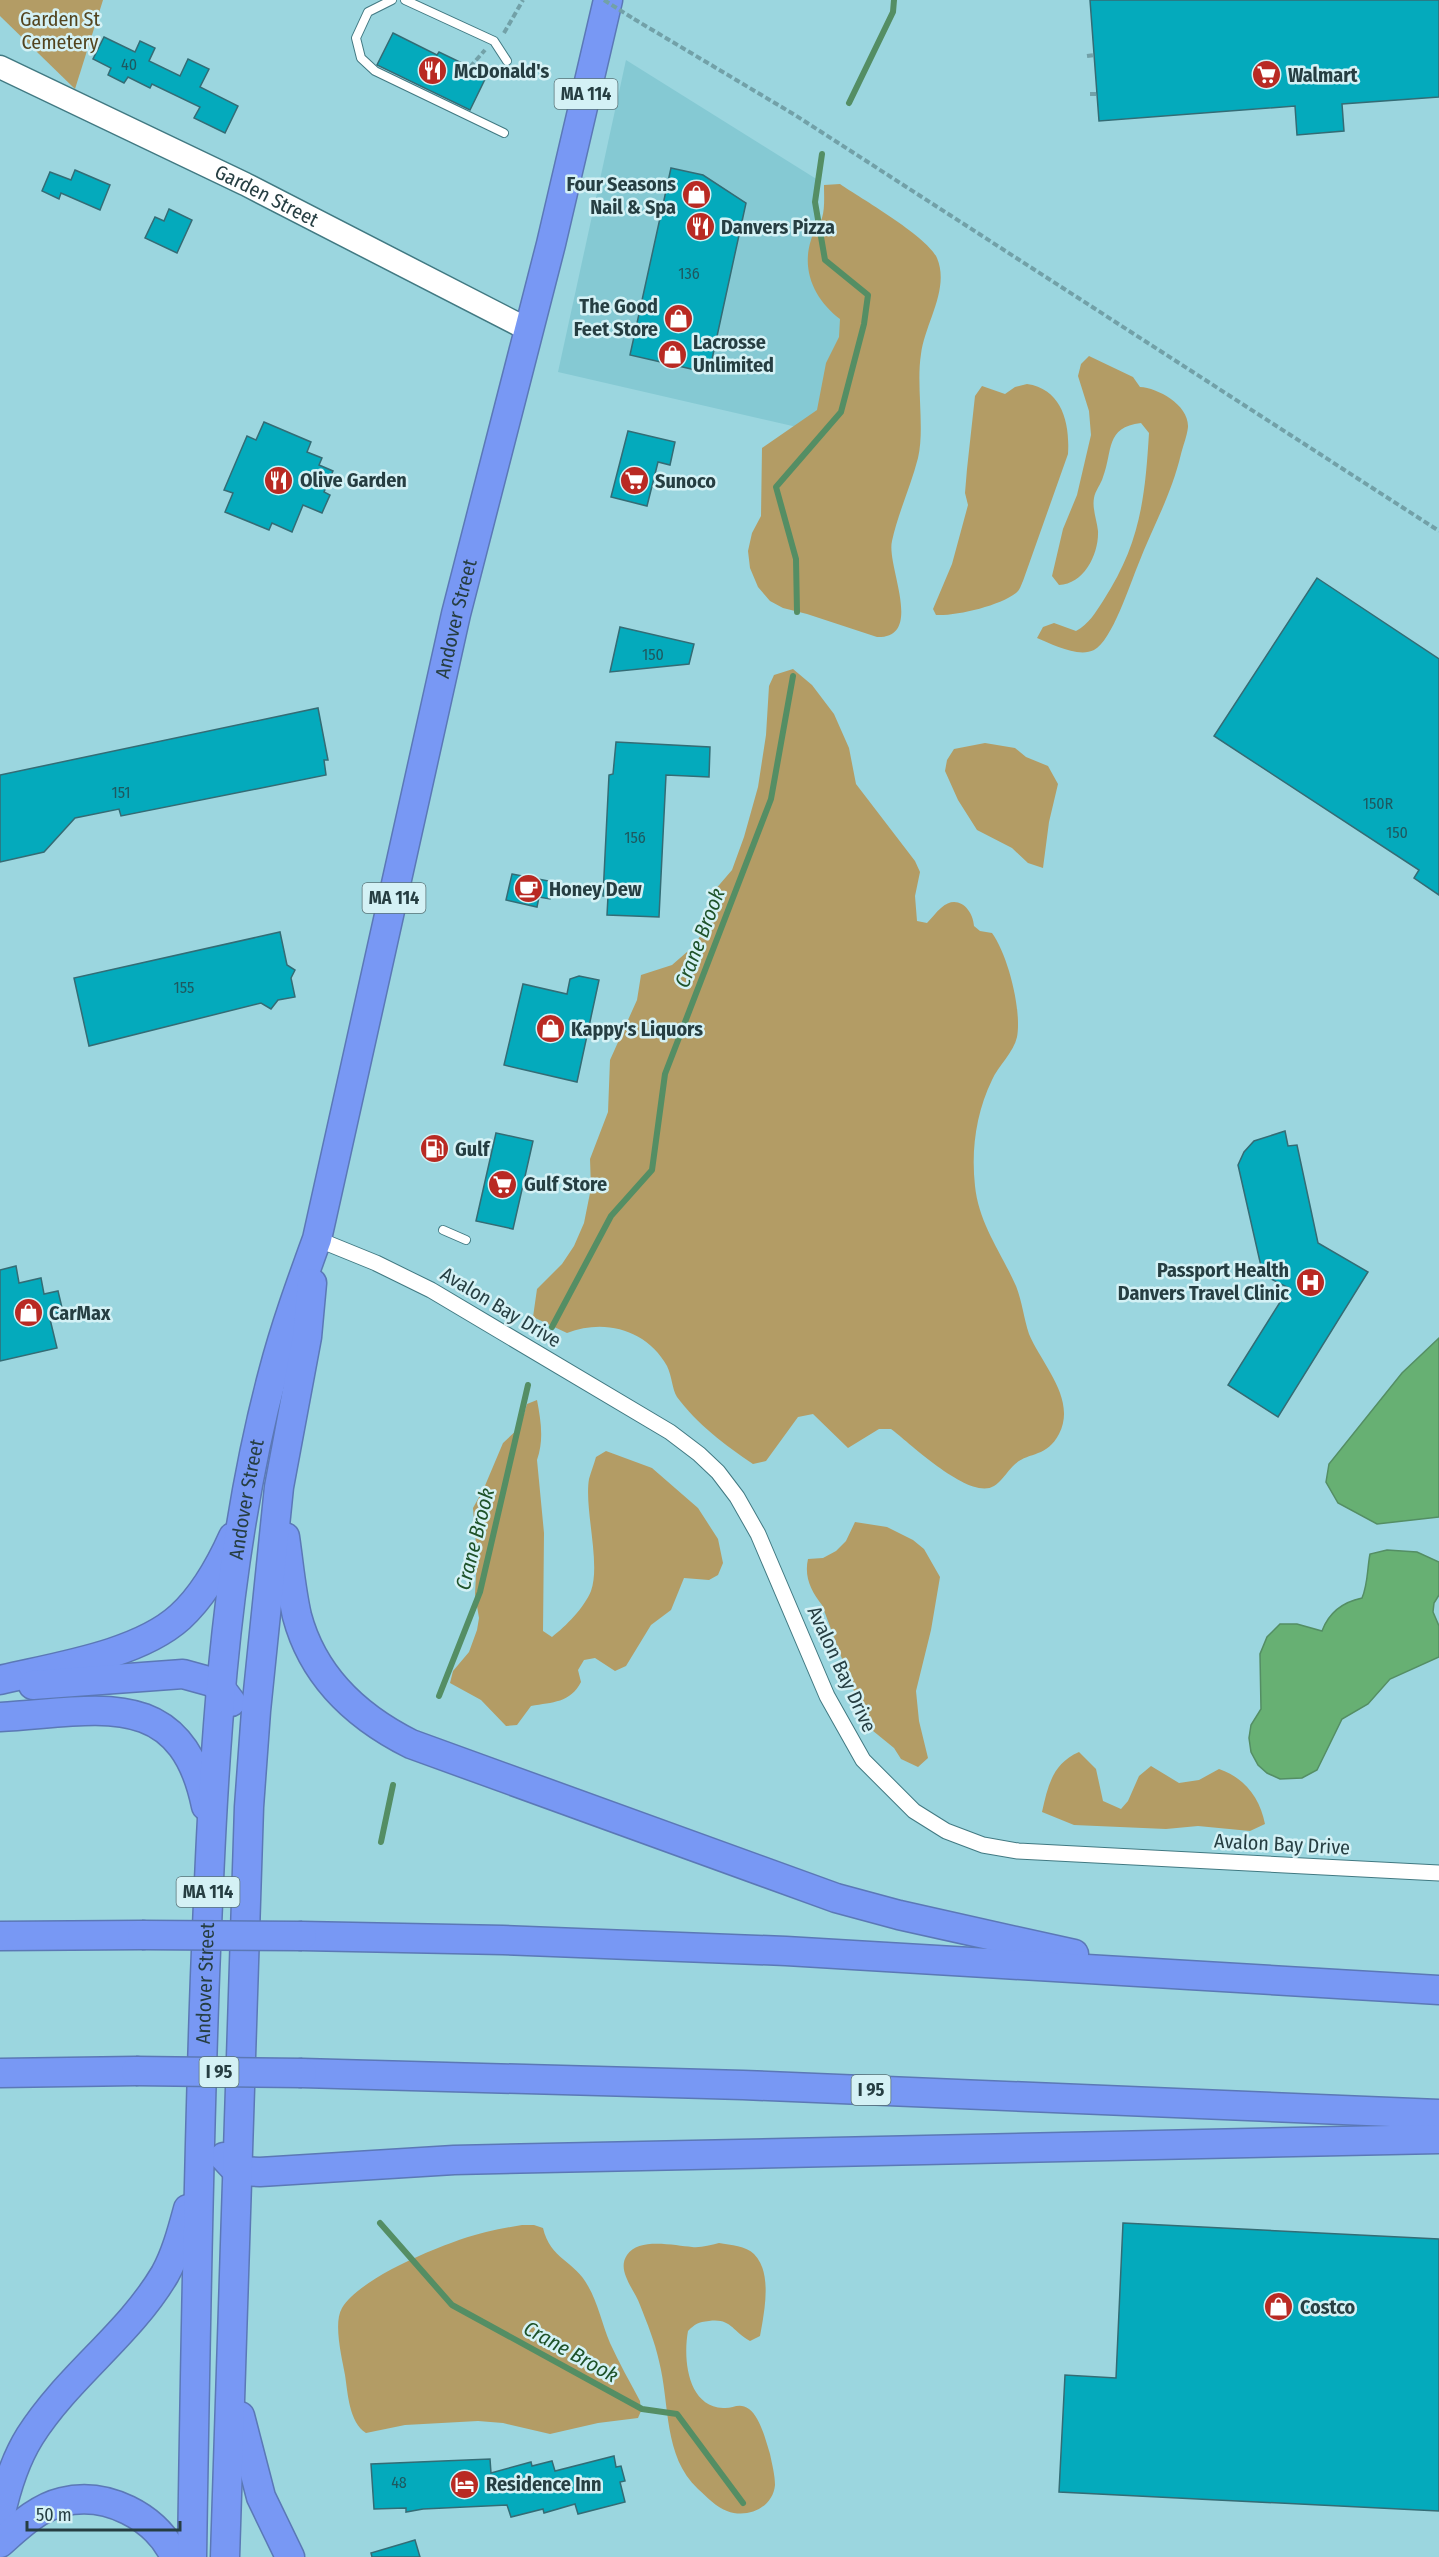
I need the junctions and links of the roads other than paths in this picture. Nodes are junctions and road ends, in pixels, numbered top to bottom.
1 (392, 0) edge
2 (405, 0) edge
3 (606, 0) edge
4 (507, 61) dead end
5 (0, 67) edge
6 (504, 133) dead end
7 (529, 330) junction
8 (443, 1230) dead end
9 (317, 1239) junction
10 (466, 1240) dead end
11 (279, 1487) junction
12 (243, 1513) junction
13 (0, 1680) edge
14 (0, 1686) edge
15 (222, 1690) junction
16 (0, 1717) edge
17 (252, 1763) junction
18 (211, 1829) junction
19 (1439, 1873) edge
20 (0, 1936) edge
21 (1161, 1974) junction
22 (1439, 1990) edge
23 (0, 2073) edge
24 (201, 2087) junction
25 (1439, 2114) edge
26 (1439, 2139) edge
27 (199, 2154) junction
28 (237, 2171) junction
29 (231, 2336) junction
30 (0, 2517) edge
31 (0, 2543) edge
32 (175, 2557) edge
33 (192, 2557) edge
34 (225, 2557) edge
35 (290, 2557) edge

1 - 6 lane
2 - 4 lane
3 - 7 highway, Andover Street / MA 114
5 - 7 main road, Garden Street
7 - 9 highway, Andover Street / MA 114
8 - 10 lane
9 - 11 highway, Andover Street / MA 114
9 - 12 highway, Andover Street / MA 114
9 - 19 street, Avalon Bay Drive
11 - 17 highway, Andover Street / MA 114
11 - 21 highway
12 - 13 highway
12 - 15 highway, Andover Street / MA 114
14 - 15 highway
15 - 17 highway
15 - 18 highway, Andover Street / MA 114
16 - 18 highway
17 - 28 highway, Andover Street / MA 114
18 - 24 highway, Andover Street / MA 114
20 - 21 highway, bridge
21 - 22 highway
23 - 25 highway, I 95, bridge
24 - 27 highway, Andover Street / MA 114
24 - 28 highway
26 - 28 highway
27 - 30 highway
27 - 33 highway, Andover Street / MA 114
28 - 29 highway, Andover Street / MA 114
29 - 34 highway, Andover Street / MA 114
29 - 35 highway
31 - 32 highway

